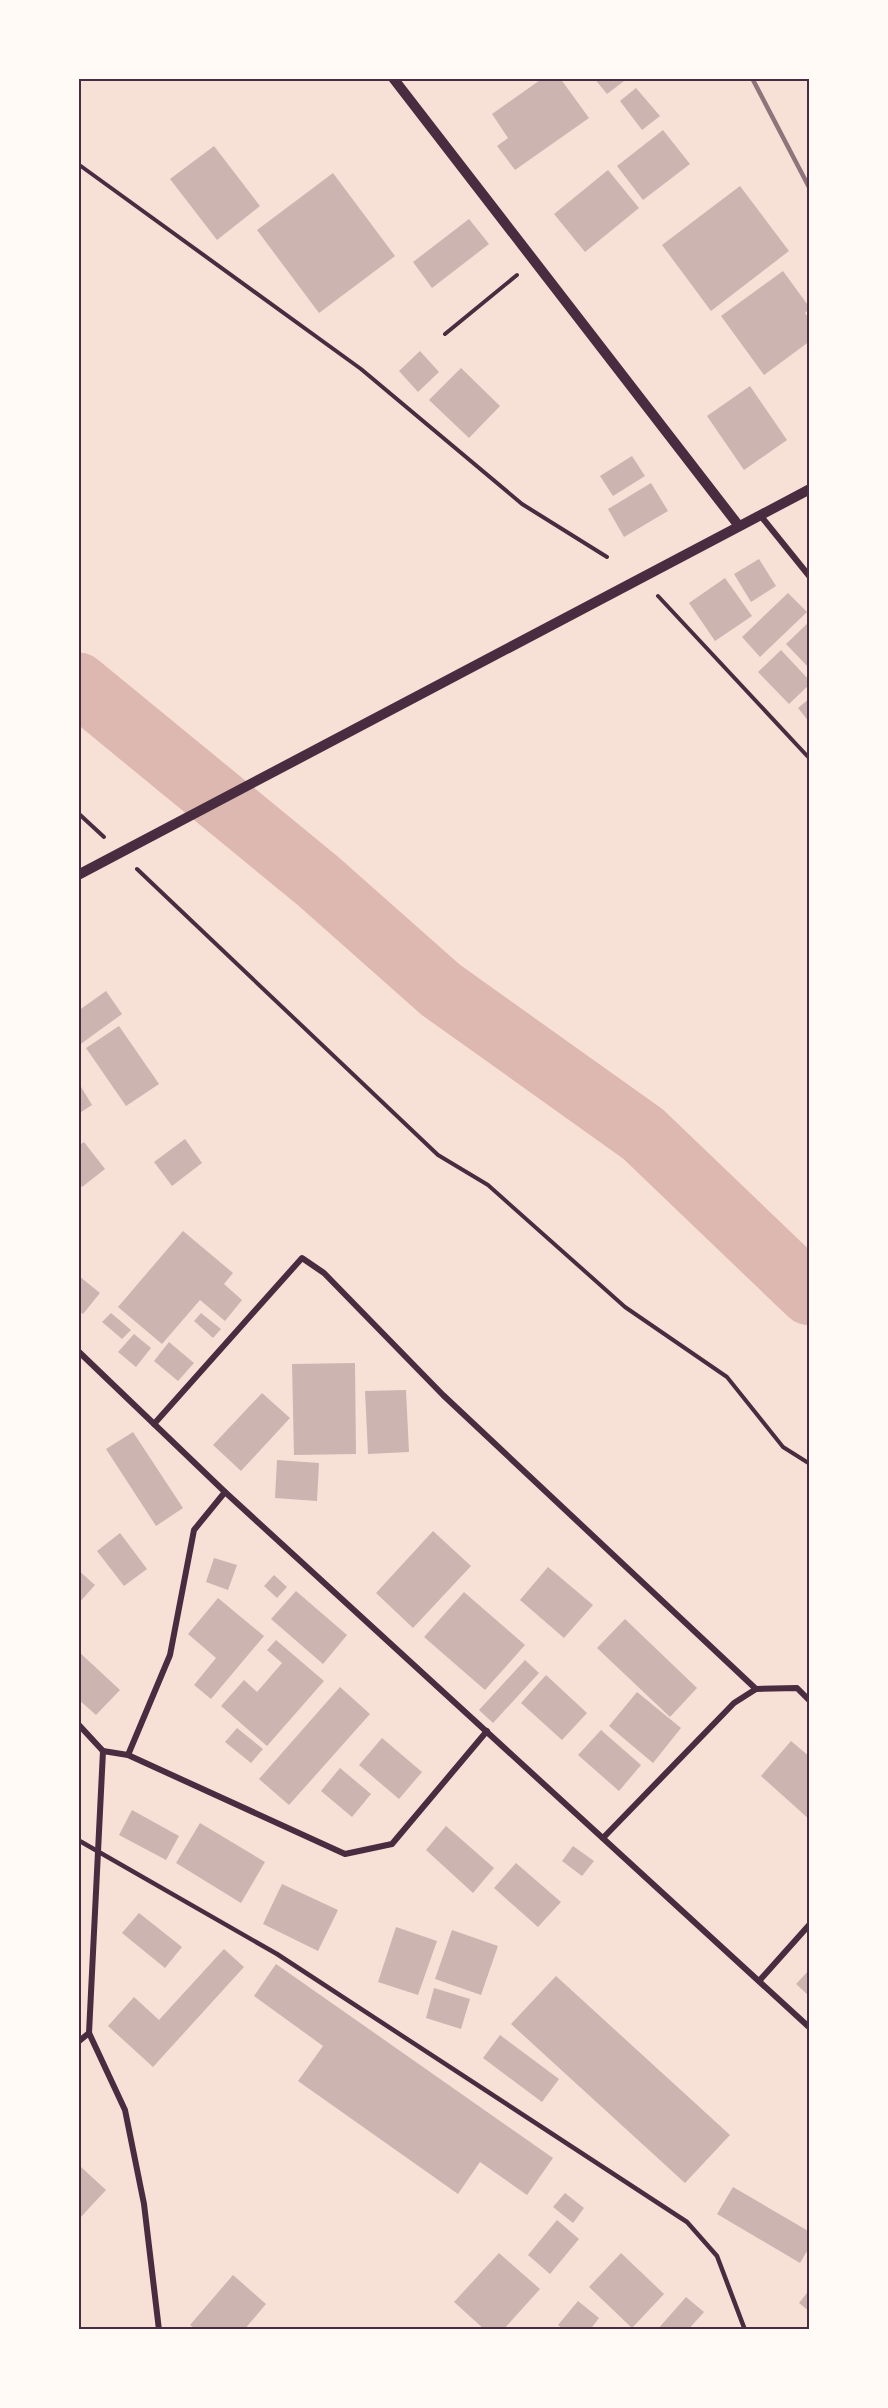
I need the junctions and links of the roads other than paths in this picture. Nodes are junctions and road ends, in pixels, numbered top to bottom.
1 (393, 78) edge
2 (810, 489) edge
3 (760, 515) junction
4 (739, 526) junction
5 (810, 577) edge
6 (78, 875) edge
7 (78, 1351) edge
8 (154, 1424) junction
9 (225, 1492) junction
10 (756, 1689) junction
11 (810, 1701) edge
12 (78, 1724) edge
13 (487, 1731) junction
14 (103, 1751) junction
15 (128, 1755) junction
16 (603, 1838) junction
17 (78, 1840) edge
18 (98, 1852) junction
19 (810, 1924) edge
20 (759, 1981) junction
21 (810, 2028) edge
22 (89, 2033) junction
23 (78, 2042) edge
24 (159, 2330) edge
25 (745, 2330) edge

1 - 4 street
2 - 3 street
3 - 4 street
3 - 5 street
4 - 6 street
7 - 8 street
8 - 9 street
8 - 10 street
9 - 13 street
9 - 15 street
10 - 11 street
10 - 16 street
12 - 14 street
13 - 15 street
13 - 16 street
14 - 15 street
14 - 18 street
16 - 20 street
17 - 18 lane
18 - 22 street
18 - 25 lane
19 - 20 street
20 - 21 street
22 - 23 street
22 - 24 street

